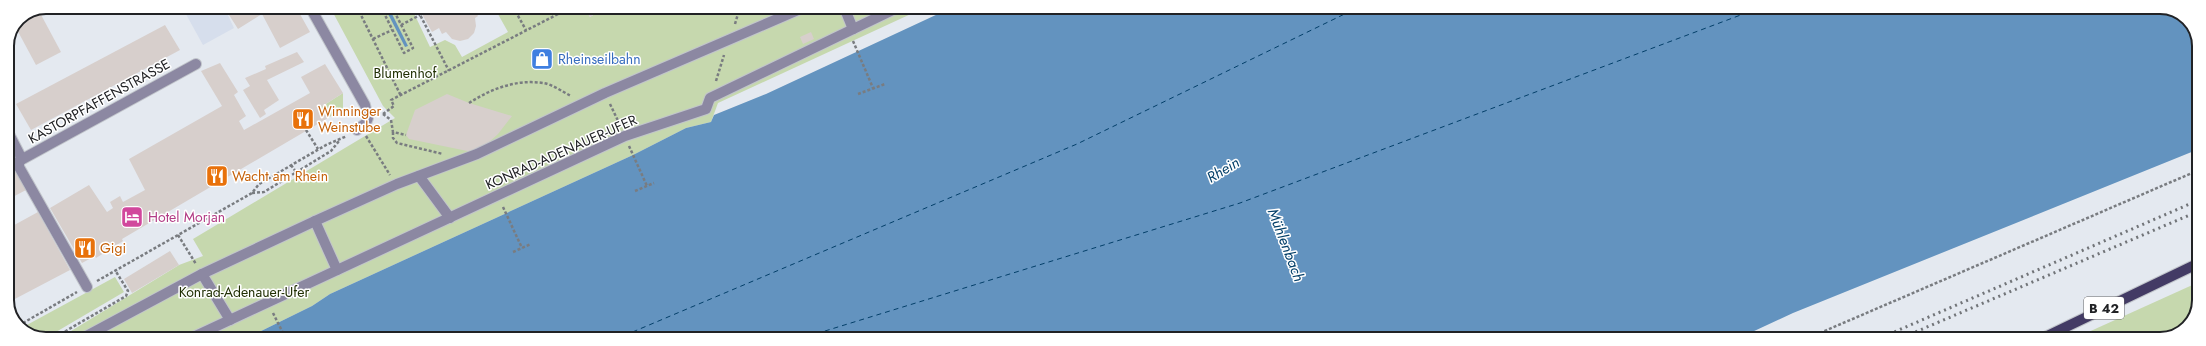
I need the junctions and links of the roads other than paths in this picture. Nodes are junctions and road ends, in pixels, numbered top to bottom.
1 (314, 14) edge
2 (789, 14) edge
3 (846, 14) edge
4 (884, 14) edge
5 (851, 30) junction
6 (196, 64) dead end
7 (357, 130) road end
8 (14, 144) edge
9 (22, 159) junction
10 (419, 176) junction
11 (450, 218) junction
12 (315, 221) junction
13 (2192, 266) edge
14 (337, 270) junction
15 (202, 274) junction
16 (87, 287) road end
17 (230, 320) junction
18 (94, 332) edge
19 (204, 332) edge
20 (2056, 332) edge

1 - 7 street
2 - 10 street
3 - 5 street
4 - 5 street, KONRAD-ADENAUER-UFER
5 - 11 street, KONRAD-ADENAUER-UFER
6 - 9 street, KASTORPFAFFENSTRASSE
8 - 9 street, KASTORPFAFFENSTRASSE
9 - 16 street
10 - 11 street
10 - 12 street
11 - 14 street, KONRAD-ADENAUER-UFER
12 - 14 street
12 - 15 street
13 - 20 main road, B 42
14 - 17 street, KONRAD-ADENAUER-UFER
15 - 17 street
15 - 18 street
17 - 19 street, KONRAD-ADENAUER-UFER

